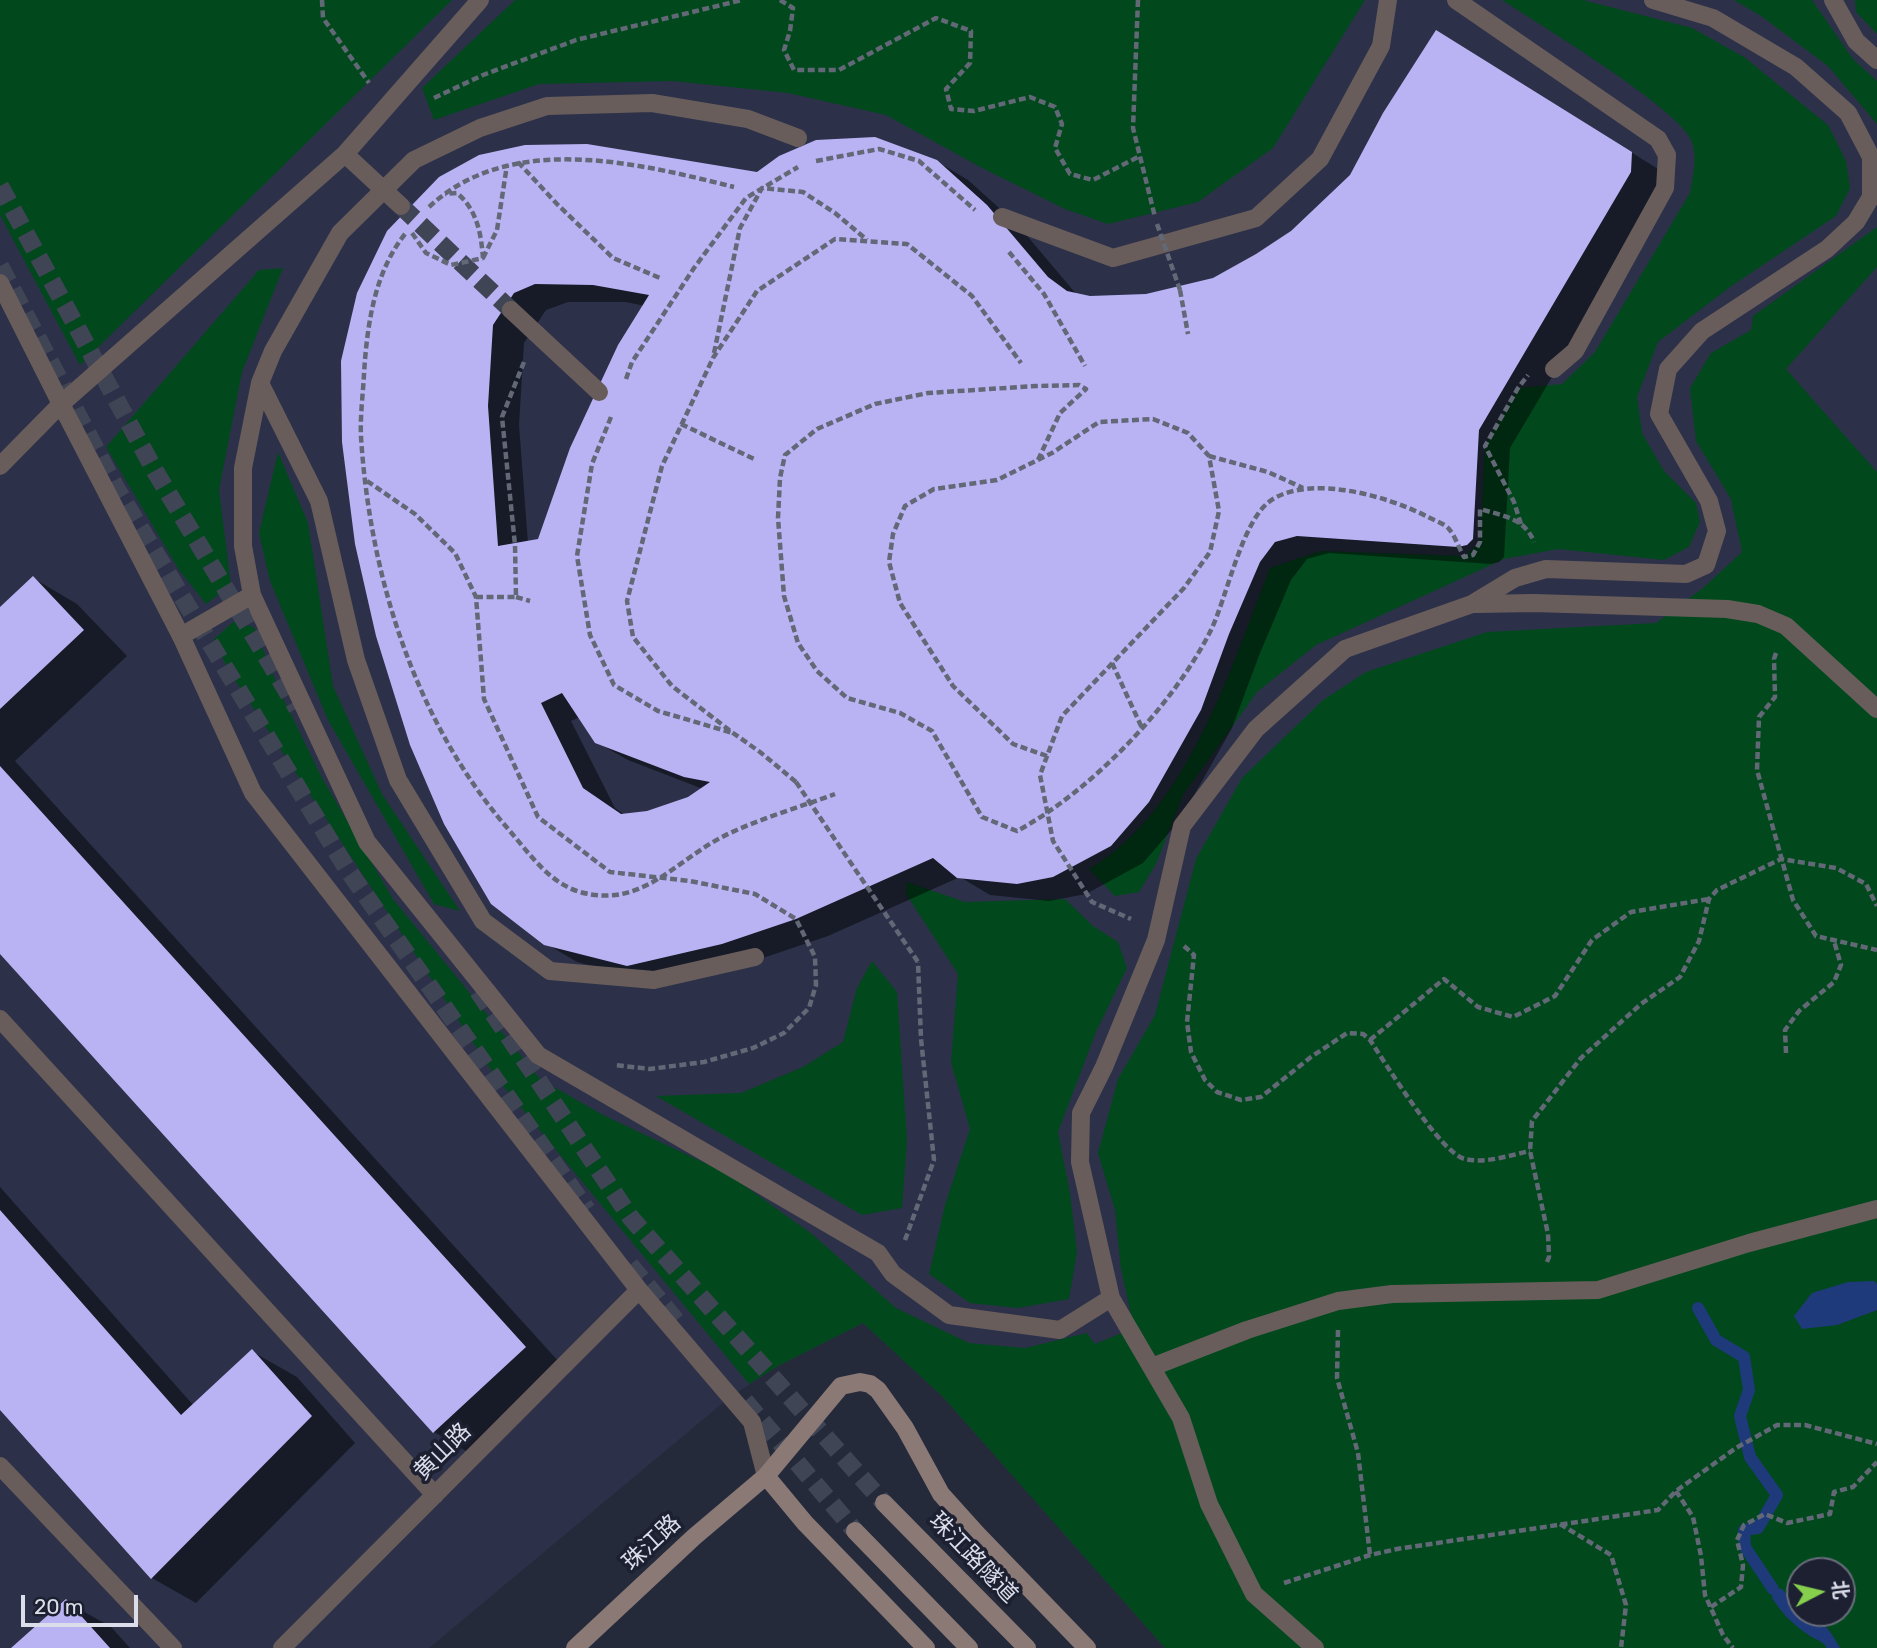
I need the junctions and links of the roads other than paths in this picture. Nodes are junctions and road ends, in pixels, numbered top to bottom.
1 (480, 0) edge
2 (1388, 0) edge
3 (1456, 0) edge
4 (1653, 0) edge
5 (1833, 0) edge
6 (1877, 60) edge
7 (798, 138) dead end
8 (345, 155) junction
9 (384, 190) junction
10 (401, 206) tunnel mouth
11 (1002, 216) dead end
12 (0, 283) edge
13 (512, 310) tunnel mouth
14 (1554, 369) dead end
15 (260, 383) junction
16 (599, 392) dead end
17 (61, 404) junction
18 (0, 466) edge
19 (252, 594) junction
20 (1472, 604) junction
21 (181, 636) junction
22 (1877, 709) edge
23 (755, 957) dead end
24 (0, 1019) edge
25 (1877, 1209) edge
26 (639, 1290) junction
27 (1111, 1298) junction
28 (1152, 1367) junction
29 (0, 1466) edge
30 (766, 1476) junction
31 (435, 1495) junction
32 (884, 1503) tunnel mouth
33 (855, 1531) tunnel mouth
34 (173, 1648) edge
35 (282, 1648) edge
36 (575, 1648) edge
37 (926, 1648) edge
38 (969, 1648) edge
39 (1027, 1648) edge
40 (1087, 1648) edge
41 (1315, 1648) edge

1 - 8 street
2 - 11 street
3 - 14 street
4 - 20 street
5 - 6 street
7 - 9 street
8 - 9 street
8 - 17 street
9 - 10 street
9 - 15 street
12 - 17 street
13 - 16 street
15 - 19 street
15 - 23 street
17 - 18 street
17 - 21 street
19 - 21 street
19 - 27 street
20 - 22 street
20 - 27 street
21 - 26 street
24 - 31 street
25 - 28 street
26 - 30 street
26 - 31 street, 黄山路
27 - 28 street
28 - 41 street
29 - 34 street
30 - 36 street, 珠江路
30 - 37 street
30 - 40 street, 珠江路
31 - 35 street, 黄山路
32 - 39 street, 珠江路隧道
33 - 38 street

